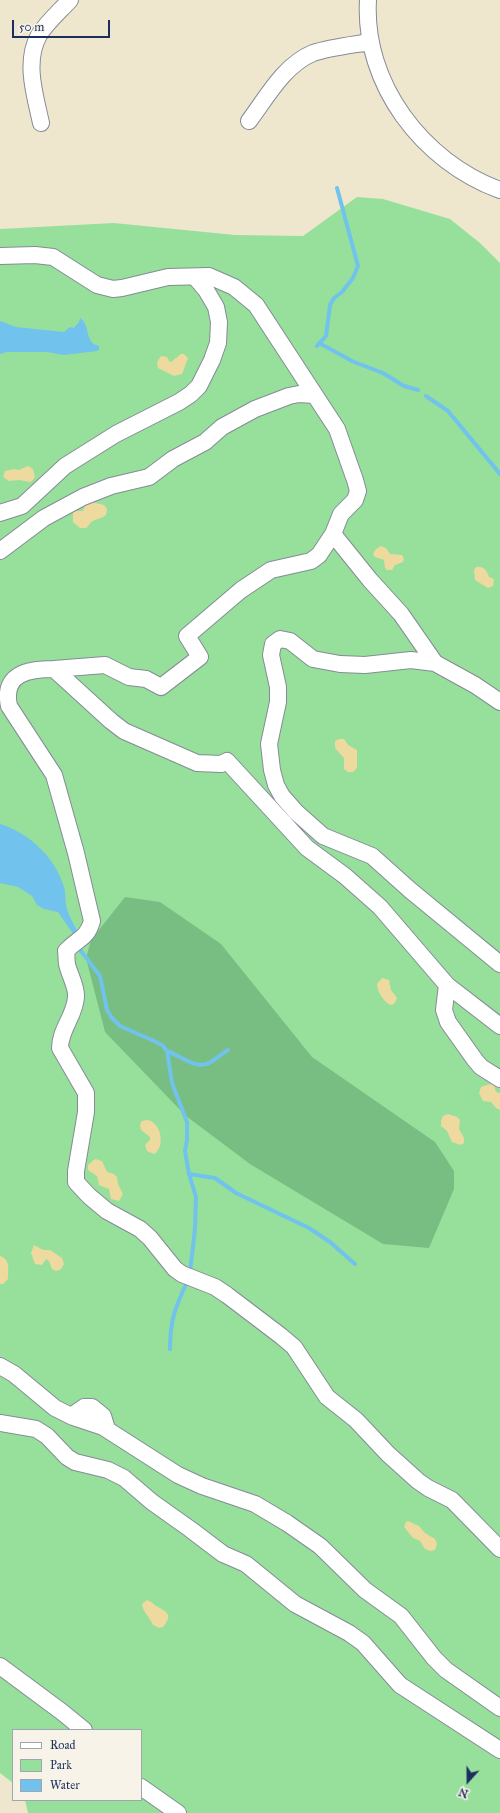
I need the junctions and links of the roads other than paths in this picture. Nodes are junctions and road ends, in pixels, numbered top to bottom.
1 (70, 0) edge
2 (368, 0) edge
3 (370, 42) junction
4 (249, 121) dead end
5 (41, 123) dead end
6 (500, 190) edge
7 (0, 256) edge
8 (195, 277) junction
9 (315, 395) junction
10 (0, 513) edge
11 (333, 534) junction
12 (0, 551) edge
13 (435, 663) junction
14 (54, 669) junction
15 (500, 702) edge
16 (500, 964) edge
17 (447, 985) junction
18 (500, 1026) edge
19 (500, 1079) edge
20 (0, 1366) edge
21 (0, 1423) edge
22 (500, 1549) edge
23 (0, 1666) edge
24 (500, 1708) edge
25 (83, 1729) edge
26 (500, 1750) edge
27 (142, 1788) edge
28 (178, 1813) edge

1 - 5 street
2 - 3 street
3 - 4 street
3 - 6 street
7 - 8 street
8 - 9 street
8 - 10 street
9 - 11 street
9 - 12 street
11 - 13 street
11 - 14 street
13 - 15 street
13 - 16 street
14 - 17 street
14 - 22 street
17 - 18 street
17 - 19 street
20 - 24 street
21 - 26 street
23 - 25 street
27 - 28 street

